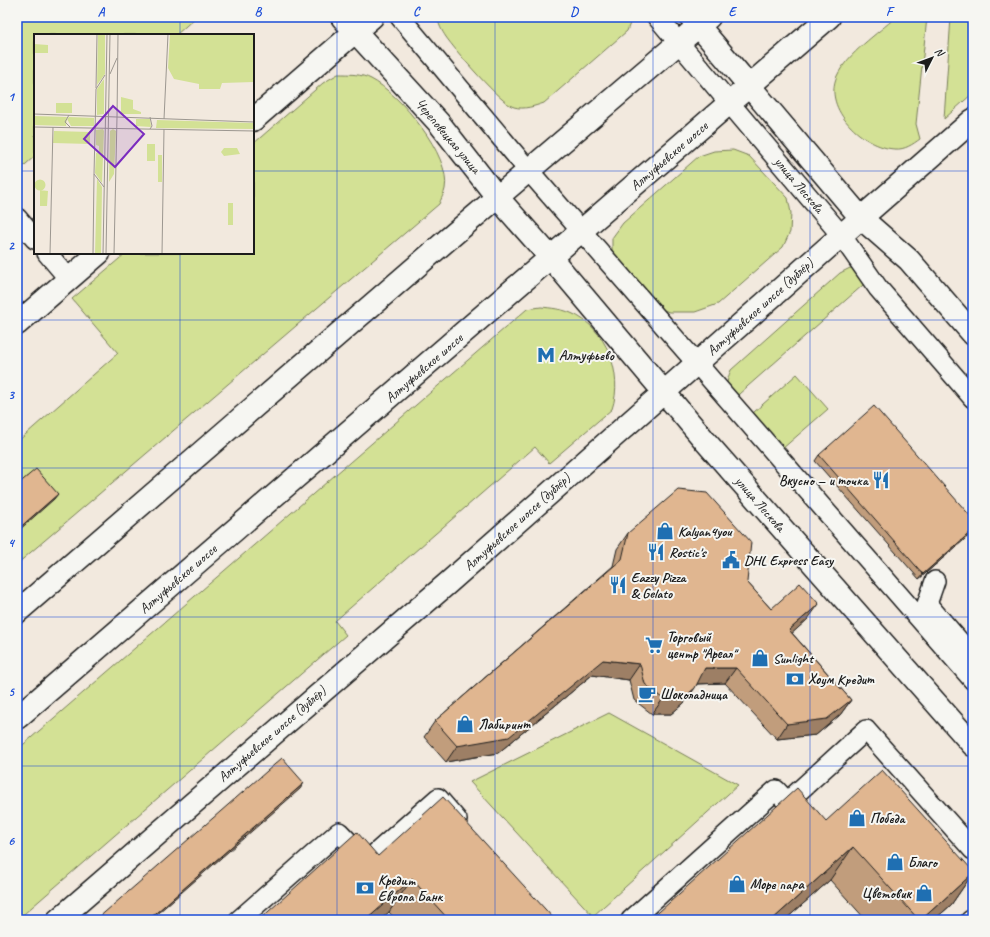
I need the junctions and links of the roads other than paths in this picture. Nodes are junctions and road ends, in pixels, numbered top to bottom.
1 (372, 17) edge
2 (400, 17) edge
3 (657, 17) edge
4 (829, 17) edge
5 (700, 20) edge
6 (349, 24) edge
7 (679, 43) junction
8 (750, 86) junction
9 (730, 103) junction
10 (254, 119) edge
11 (973, 120) edge
12 (529, 171) junction
13 (497, 197) junction
14 (17, 218) edge
15 (860, 218) junction
16 (582, 231) junction
17 (841, 235) junction
18 (34, 238) edge
19 (48, 254) edge
20 (98, 254) edge
21 (552, 258) junction
22 (69, 279) junction
23 (17, 324) edge
24 (973, 334) edge
25 (697, 363) junction
26 (663, 393) junction
27 (973, 398) edge
28 (935, 581) dead end
29 (17, 612) edge
30 (973, 657) edge
31 (973, 680) edge
32 (17, 718) edge
33 (973, 745) edge
34 (469, 833) edge
35 (973, 850) edge
36 (58, 920) edge
37 (239, 920) edge
38 (631, 920) edge

1 - 6 main road
2 - 12 lane
3 - 7 lane
4 - 8 main road, Алтуфьевское шоссе
5 - 7 main road
5 - 8 main road
6 - 10 main road
6 - 13 main road, Череповецкая улица
7 - 9 lane
7 - 12 main road
8 - 9 main road, Алтуфьевское шоссе
8 - 15 main road, улица Лескова
9 - 16 main road, Алтуфьевское шоссе
9 - 17 lane, улица Лескова
11 - 15 main road, Алтуфьевское шоссе (дублёр)
12 - 13 main road
12 - 16 lane
13 - 21 main road, Череповецкая улица
13 - 29 main road
14 - 18 lane
15 - 17 main road, Алтуфьевское шоссе (дублёр)
15 - 24 main road, улица Лескова
16 - 21 main road, Алтуфьевское шоссе
16 - 25 lane
17 - 25 main road, Алтуфьевское шоссе (дублёр)
17 - 27 lane, улица Лескова
19 - 22 lane
20 - 22 main road
21 - 26 main road, улица Лескова
21 - 32 main road, Алтуфьевское шоссе
22 - 23 main road
25 - 26 main road, Алтуфьевское шоссе (дублёр)
25 - 31 lane
26 - 33 main road, улица Лескова
26 - 36 main road, Алтуфьевское шоссе (дублёр)
28 - 30 lane
34 - 37 lane
35 - 38 lane

